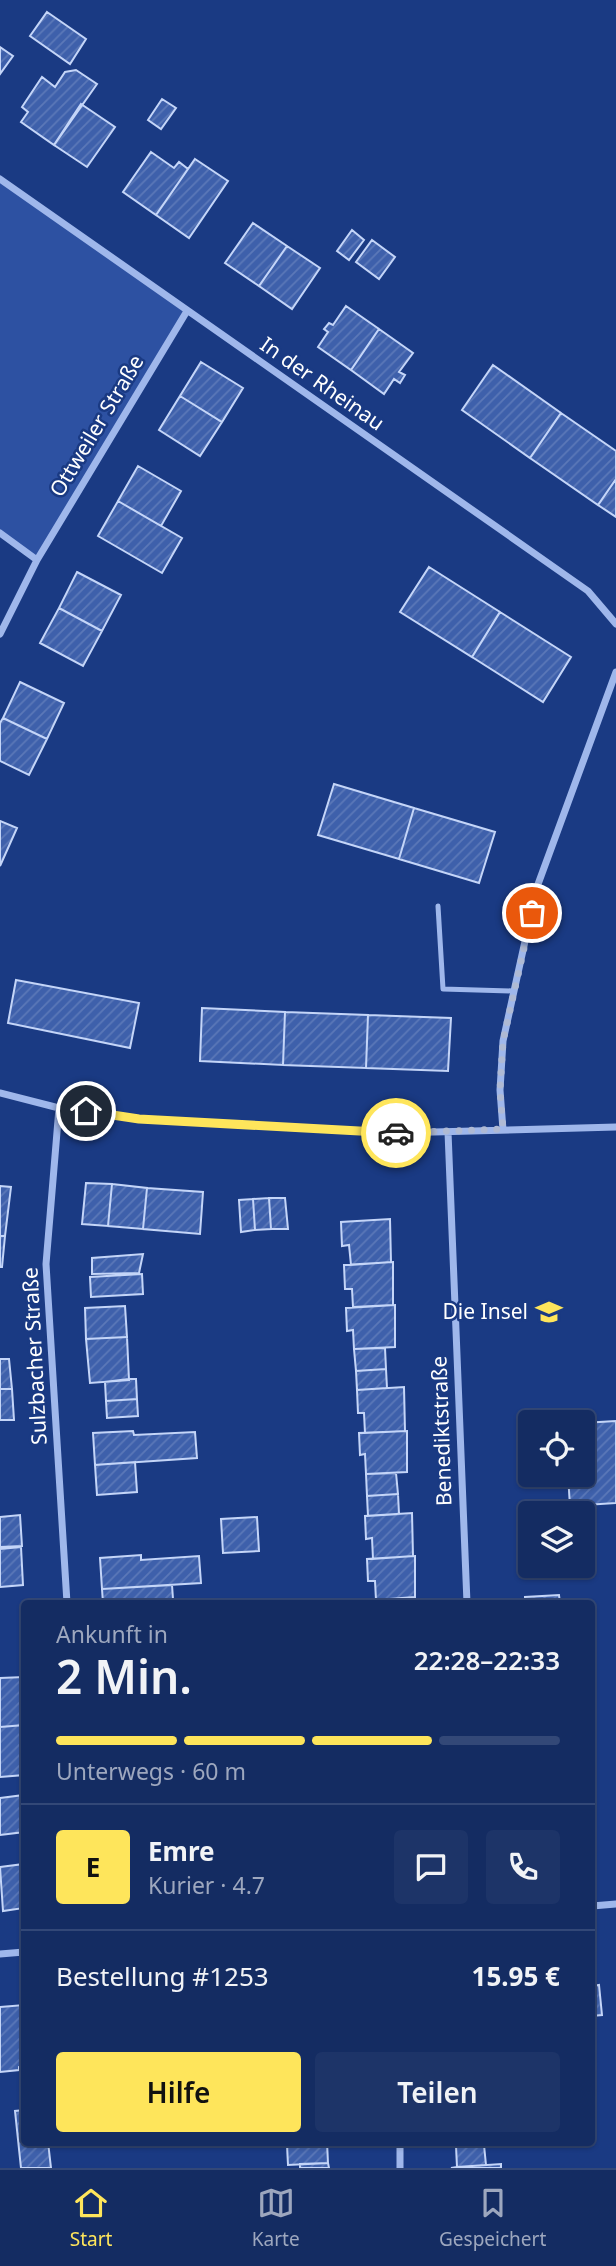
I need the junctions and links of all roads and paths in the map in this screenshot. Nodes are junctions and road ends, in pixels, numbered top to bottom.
1 (0, 179) edge
2 (187, 311) junction
3 (0, 533) edge
4 (37, 560) junction
5 (616, 624) edge
6 (0, 634) edge
7 (616, 672) edge
8 (438, 906) dead end
9 (514, 991) junction
10 (0, 1093) edge
11 (59, 1108) junction
12 (616, 1127) edge
13 (503, 1129) junction
14 (448, 1132) junction
15 (67, 1600) edge
16 (467, 1600) edge
17 (616, 1904) edge
18 (595, 1906) edge
19 (21, 1952) edge
20 (0, 1954) edge
21 (400, 2146) edge
22 (400, 2168) edge

1 - 2 street, In der Rheinau
2 - 4 street, Ottweiler Straße
2 - 5 street, In der Rheinau
3 - 4 street
4 - 6 street, Ottweiler Straße
7 - 9 street
8 - 9 lane
9 - 13 street
10 - 11 street
11 - 14 street
11 - 15 street, Sulzbacher Straße
12 - 13 street
13 - 14 street
14 - 16 street, Benediktstraße
17 - 18 street
19 - 20 street
21 - 22 street

